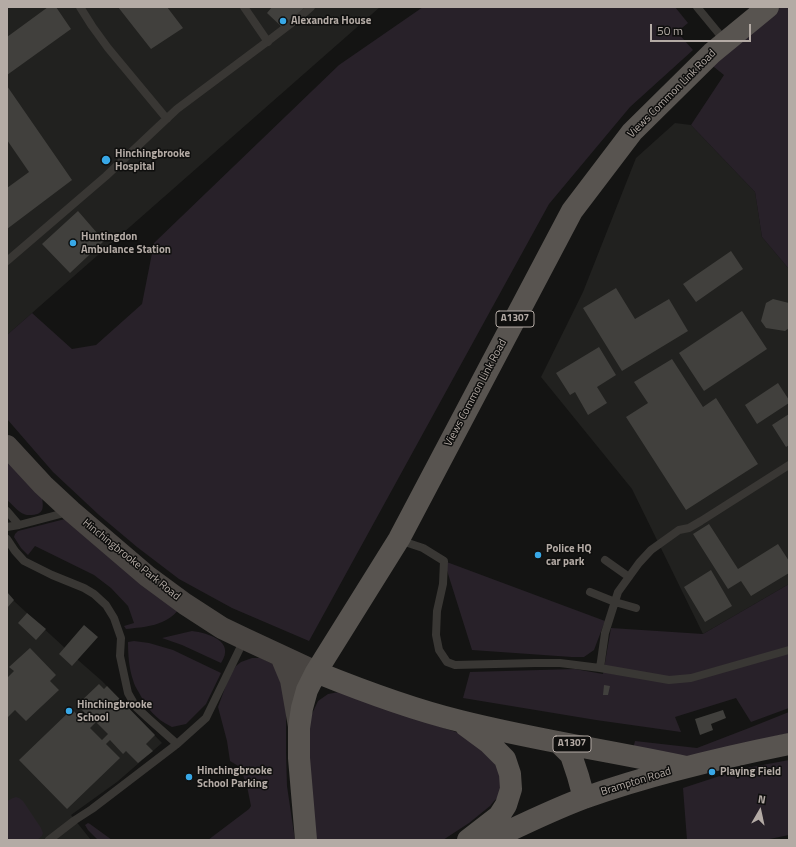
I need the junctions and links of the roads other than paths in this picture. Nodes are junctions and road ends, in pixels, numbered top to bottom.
1 (80, 7) edge
2 (244, 7) edge
3 (310, 7) edge
4 (697, 7) edge
5 (768, 7) edge
6 (726, 41) junction
7 (268, 42) junction
8 (167, 119) junction
9 (7, 261) edge
10 (7, 446) edge
11 (789, 465) edge
12 (7, 511) edge
13 (71, 511) junction
14 (19, 525) junction
15 (7, 527) edge
16 (7, 539) edge
17 (399, 539) junction
18 (605, 560) dead end
19 (629, 577) junction
20 (590, 592) dead end
21 (615, 602) junction
22 (636, 608) dead end
23 (244, 639) junction
24 (789, 650) edge
25 (281, 656) junction
26 (600, 668) junction
27 (316, 672) junction
28 (459, 721) junction
29 (299, 728) junction
30 (558, 742) junction
31 (177, 744) junction
32 (789, 744) edge
33 (686, 767) junction
34 (584, 798) junction
35 (49, 840) edge
36 (306, 840) edge
37 (468, 840) edge
38 (490, 840) edge

1 - 8 lane
2 - 7 lane
3 - 7 lane
4 - 6 lane
5 - 6 main road, Views Common Link Road / A1307
6 - 17 main road, Views Common Link Road / A1307
7 - 8 lane
8 - 9 lane
10 - 13 street, Hinchingbrooke Park Road
11 - 19 lane
12 - 14 lane
13 - 14 lane
13 - 23 street, Hinchingbrooke Park Road
14 - 15 lane
16 - 31 lane
17 - 26 lane
17 - 27 main road, Views Common Link Road / A1307
18 - 19 lane
19 - 21 lane
20 - 21 lane
21 - 22 lane
21 - 26 lane
23 - 25 street, Hinchingbrooke Park Road
23 - 31 lane
24 - 26 lane
25 - 27 street, Hinchingbrooke Park Road
25 - 29 street
27 - 28 main road, Hinchingbrooke Park Road / A1307
27 - 29 main road, A1307
28 - 30 main road, A1307
28 - 37 main road
29 - 36 main road, A1307
30 - 33 main road, A1307
30 - 34 main road
31 - 35 lane
32 - 33 main road, Brampton Road / A1307
33 - 34 main road, Brampton Road / A1307
34 - 38 main road, Brampton Road / A1307

